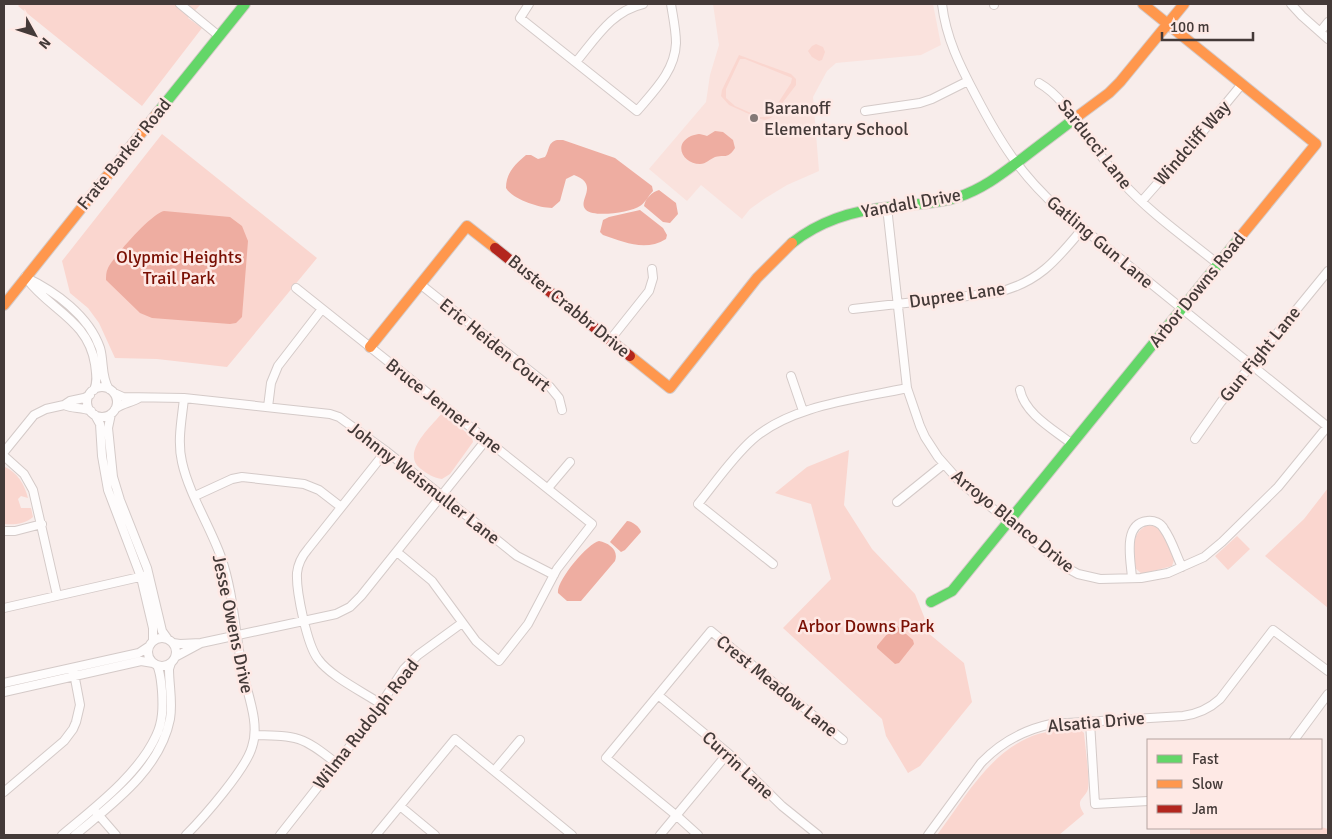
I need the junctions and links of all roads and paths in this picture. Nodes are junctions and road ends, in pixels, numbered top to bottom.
1 (180, 4) edge
2 (245, 4) edge
3 (529, 4) edge
4 (643, 4) edge
5 (671, 4) edge
6 (942, 4) edge
7 (1143, 4) edge
8 (1184, 4) edge
9 (1291, 4) edge
10 (1328, 22) edge
11 (1167, 24) junction
12 (1320, 32) junction
13 (219, 36) junction
14 (1328, 38) edge
15 (576, 62) junction
16 (968, 81) junction
17 (1039, 82) dead end
18 (1242, 84) junction
19 (865, 111) dead end
20 (1074, 119) junction
21 (1016, 164) junction
22 (1142, 201) junction
23 (887, 207) junction
24 (1083, 228) junction
25 (1218, 264) junction
26 (652, 269) dead end
27 (1328, 271) edge
28 (25, 277) junction
29 (420, 284) junction
30 (296, 288) dead end
31 (897, 304) junction
32 (4, 305) edge
33 (322, 309) junction
34 (853, 309) dead end
35 (1182, 309) junction
36 (610, 340) junction
37 (370, 347) junction
38 (1251, 365) junction
39 (791, 376) dead end
40 (670, 388) joint
41 (907, 388) junction
42 (1020, 390) dead end
43 (111, 391) junction
44 (91, 392) junction
45 (139, 398) junction
46 (184, 398) junction
47 (64, 405) junction
48 (268, 407) junction
49 (562, 410) dead end
50 (803, 411) junction
51 (113, 412) junction
52 (93, 413) junction
53 (1328, 427) edge
54 (1195, 439) dead end
55 (486, 440) junction
56 (1072, 444) junction
57 (386, 451) junction
58 (4, 452) edge
59 (4, 456) edge
60 (570, 462) dead end
61 (944, 464) junction
62 (548, 488) junction
63 (195, 496) junction
64 (442, 496) junction
65 (897, 502) dead end
66 (341, 508) junction
67 (1008, 522) junction
68 (42, 524) junction
69 (4, 531) edge
70 (397, 552) junction
71 (773, 564) dead end
72 (1182, 567) junction
73 (145, 575) junction
74 (554, 575) junction
75 (1132, 578) junction
76 (57, 595) junction
77 (931, 602) dead end
78 (4, 608) edge
79 (304, 621) junction
80 (462, 623) junction
81 (235, 635) junction
82 (170, 640) junction
83 (201, 643) junction
84 (150, 644) junction
85 (173, 660) junction
86 (155, 664) junction
87 (1328, 671) edge
88 (74, 672) junction
89 (4, 683) edge
90 (4, 692) edge
91 (1328, 694) edge
92 (658, 695) junction
93 (381, 704) junction
94 (1090, 722) junction
95 (255, 735) junction
96 (1295, 739) edge
97 (520, 740) dead end
98 (843, 740) dead end
99 (728, 753) junction
100 (336, 763) junction
101 (494, 771) junction
102 (4, 792) edge
103 (1147, 801) edge
104 (400, 806) junction
105 (96, 812) junction
106 (677, 816) junction
107 (62, 835) edge
108 (75, 835) edge
109 (116, 835) edge
110 (186, 835) edge
111 (280, 835) edge
112 (376, 835) edge
113 (435, 835) edge
114 (572, 835) edge
115 (660, 835) edge
116 (698, 835) edge
117 (818, 835) edge
118 (928, 835) edge

1 - 13 street
2 - 13 street, Frate Barker Road
3 - 15 street
4 - 15 street
5 - 15 street
6 - 16 street, Gatling Gun Lane
7 - 11 street, Arbor Downs Road
8 - 11 street, Yandall Drive
9 - 12 street
10 - 12 street
11 - 18 street, Arbor Downs Road
11 - 20 street, Yandall Drive
12 - 14 street
13 - 28 street, Frate Barker Road
16 - 19 street
16 - 21 street, Gatling Gun Lane
17 - 20 street, Sarducci Lane
18 - 22 street, Windcliff Way
18 - 25 street, Arbor Downs Road
20 - 21 street, Yandall Drive
20 - 22 street, Sarducci Lane
21 - 23 street, Yandall Drive
21 - 24 street, Gatling Gun Lane
22 - 25 street, Sarducci Lane
23 - 31 street, Arroyo Blanco Drive
23 - 40 street, Yandall Drive
24 - 31 street, Dupree Lane
24 - 35 street, Gatling Gun Lane
25 - 35 street, Arbor Downs Road
26 - 36 street
27 - 38 street, Gun Fight Lane
28 - 32 street, Frate Barker Road
28 - 43 street
28 - 44 street
29 - 36 street, Buster Crabbr Drive
29 - 37 street
29 - 49 street, Eric Heiden Court
30 - 33 street, Bruce Jenner Lane
31 - 34 street, Dupree Lane
31 - 41 street, Arroyo Blanco Drive
33 - 37 street, Bruce Jenner Lane
33 - 48 street
35 - 38 street, Gatling Gun Lane
35 - 56 street, Arbor Downs Road
36 - 40 street, Buster Crabbr Drive
37 - 55 street, Bruce Jenner Lane
38 - 53 street, Gatling Gun Lane
38 - 54 street, Gun Fight Lane
39 - 50 street
41 - 50 street
41 - 61 street, Arroyo Blanco Drive
42 - 56 street
43 - 44 street
43 - 45 street, Johnny Weismuller Lane
43 - 51 street
44 - 47 street
44 - 52 street
45 - 46 street, Johnny Weismuller Lane
45 - 51 street, Johnny Weismuller Lane
46 - 48 street, Johnny Weismuller Lane
46 - 63 street, Jesse Owens Drive
47 - 52 street
47 - 58 street
48 - 57 street, Johnny Weismuller Lane
50 - 71 street
51 - 52 street
51 - 73 street
52 - 73 street
53 - 72 street, Arroyo Blanco Drive
55 - 62 street, Bruce Jenner Lane
55 - 64 street
56 - 67 street, Arbor Downs Road
57 - 64 street, Johnny Weismuller Lane
57 - 66 street
59 - 68 street
60 - 62 street
61 - 65 street
61 - 67 street, Arroyo Blanco Drive
62 - 74 street, Bruce Jenner Lane
63 - 66 street
63 - 81 street, Jesse Owens Drive
64 - 70 street
64 - 74 street, Johnny Weismuller Lane
66 - 79 street
67 - 75 street, Arroyo Blanco Drive
67 - 77 street, Arbor Downs Road
68 - 69 street
68 - 76 street
70 - 79 street
70 - 80 street
72 - 75 street, Arroyo Blanco Drive
72 - 75 street
73 - 76 street
73 - 82 street
73 - 84 street
74 - 80 street
76 - 78 street
79 - 81 street
79 - 93 street
80 - 93 street, Wilma Rudolph Road
81 - 83 street
81 - 95 street, Jesse Owens Drive
82 - 83 street
82 - 84 street
82 - 85 street
83 - 85 street
84 - 86 street
84 - 88 street
85 - 86 street
85 - 105 street
86 - 88 street
86 - 105 street
87 - 94 street, Alsatia Drive
88 - 89 street
88 - 90 street
88 - 102 street
91 - 96 street
92 - 98 street, Crest Meadow Lane
92 - 99 street, Currin Lane
92 - 106 street
93 - 100 street, Wilma Rudolph Road
94 - 103 street
94 - 118 street, Alsatia Drive
95 - 100 street
95 - 110 street, Jesse Owens Drive
97 - 101 street
99 - 106 street
99 - 117 street, Currin Lane
100 - 111 street, Wilma Rudolph Road
101 - 104 street
101 - 114 street
104 - 112 street
104 - 113 street
105 - 107 street
105 - 108 street
105 - 109 street
106 - 115 street
106 - 116 street

